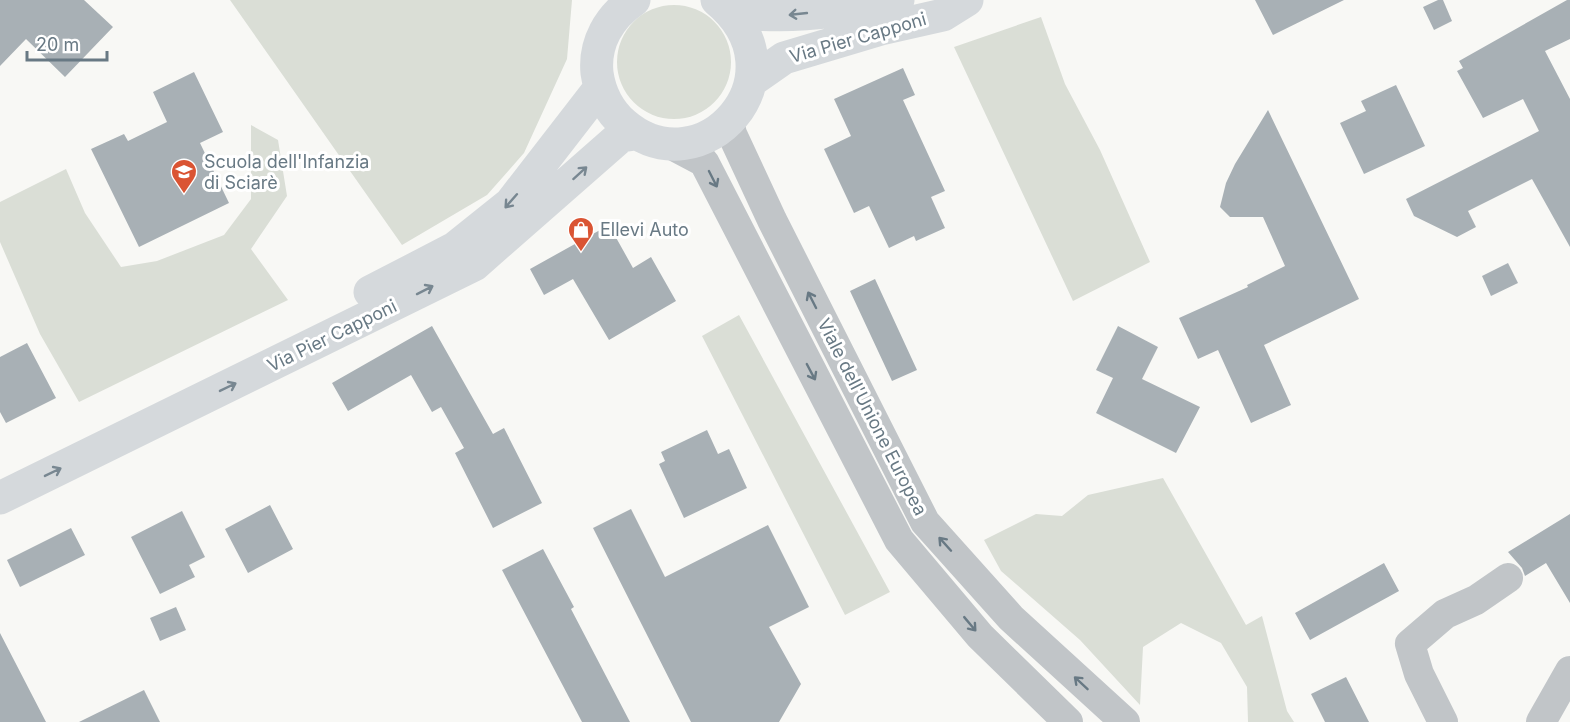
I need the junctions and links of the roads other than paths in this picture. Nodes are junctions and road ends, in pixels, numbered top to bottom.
1 (602, 0) edge
2 (634, 0) edge
3 (898, 0) edge
4 (967, 0) edge
5 (724, 5) edge
6 (603, 32) junction
7 (751, 81) junction
8 (599, 89) junction
9 (729, 122) junction
10 (635, 134) junction
11 (670, 144) junction
12 (0, 474) edge
13 (0, 498) edge
14 (1508, 578) dead end
15 (1570, 671) edge
16 (1068, 722) edge
17 (1125, 722) edge
18 (1443, 722) edge
19 (1541, 722) edge

1 - 6 main road
2 - 6 main road
3 -> 5 main road, Via Pier Capponi
4 - 7 main road, Via Pier Capponi
5 - 7 main road
6 - 8 main road
7 - 9 main road
8 - 10 main road
8 -> 12 main road, Via Pier Capponi
9 - 11 main road
17 -> 9 street, Viale dell'Unione Europea
10 - 11 main road
13 -> 10 main road, Via Pier Capponi
11 -> 16 street, Viale dell'Unione Europea
14 - 18 street
15 - 19 street

